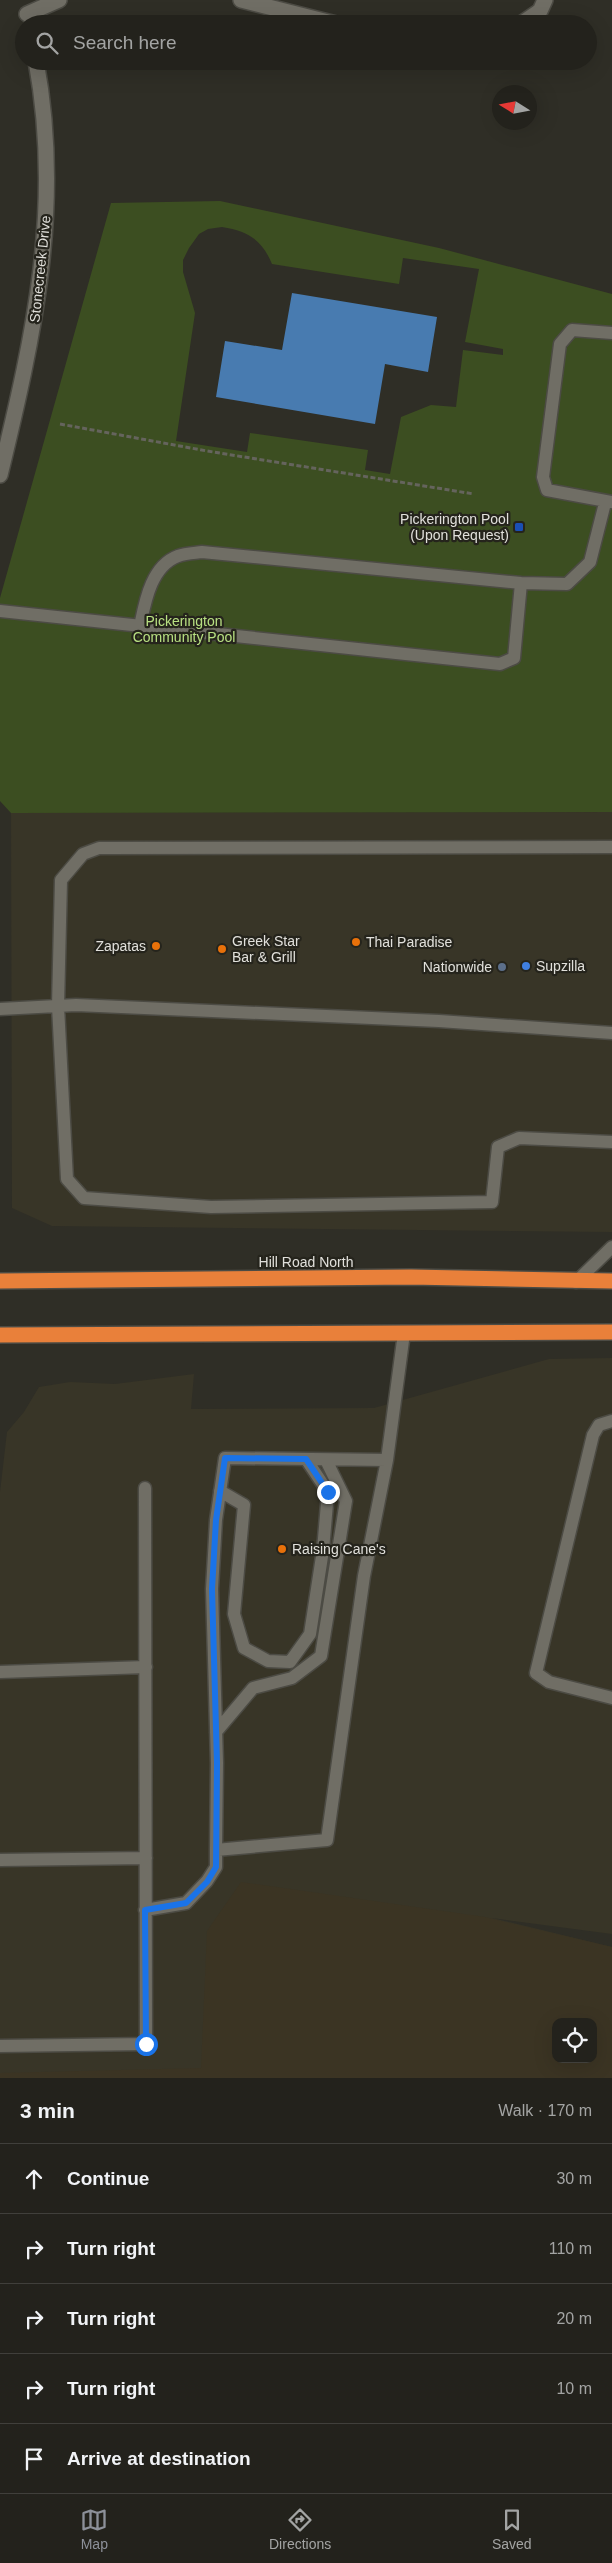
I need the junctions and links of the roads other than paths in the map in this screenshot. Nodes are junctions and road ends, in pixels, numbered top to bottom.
1 (59, 0) edge
2 (241, 0) edge
3 (545, 0) edge
4 (26, 13) edge
5 (300, 15) edge
6 (534, 15) edge
7 (37, 70) edge
8 (612, 333) edge
9 (6, 426) edge
10 (0, 475) edge
11 (609, 503) edge
12 (521, 583) junction
13 (0, 611) edge
14 (140, 626) junction
15 (612, 847) edge
16 (58, 1006) junction
17 (0, 1009) edge
18 (612, 1034) edge
19 (612, 1142) edge
20 (612, 1247) edge
21 (0, 1280) edge
22 (612, 1281) edge
23 (576, 1282) junction
24 (612, 1332) edge
25 (404, 1333) junction
26 (0, 1335) edge
27 (612, 1420) edge
28 (306, 1459) junction
29 (326, 1460) junction
30 (388, 1460) junction
31 (145, 1488) dead end
32 (220, 1491) junction
33 (146, 1667) junction
34 (0, 1672) edge
35 (612, 1698) edge
36 (216, 1732) junction
37 (216, 1850) junction
38 (146, 1858) junction
39 (0, 1860) edge
40 (145, 1910) junction
41 (0, 2046) edge

1 - 4 street
2 - 5 street
3 - 6 street
7 - 9 street, Stonecreek Drive
8 - 11 lane
9 - 10 street, Stonecreek Drive
11 - 12 lane
12 - 14 lane
12 - 14 lane
13 - 14 lane
15 - 16 lane
16 - 17 lane
16 - 18 lane
16 - 19 lane
20 - 23 lane
21 - 23 highway, Hill Road North
22 - 23 highway, Hill Road North
24 - 25 highway
25 - 26 highway
25 - 30 lane
27 - 35 lane
28 - 29 lane
28 - 32 lane
28 - 32 lane
29 - 30 lane
29 - 36 lane
30 - 37 lane
31 - 33 lane
32 - 36 lane
33 - 34 lane
33 - 38 lane
36 - 37 lane
37 - 40 lane
38 - 39 lane
38 - 40 lane
40 - 41 lane

